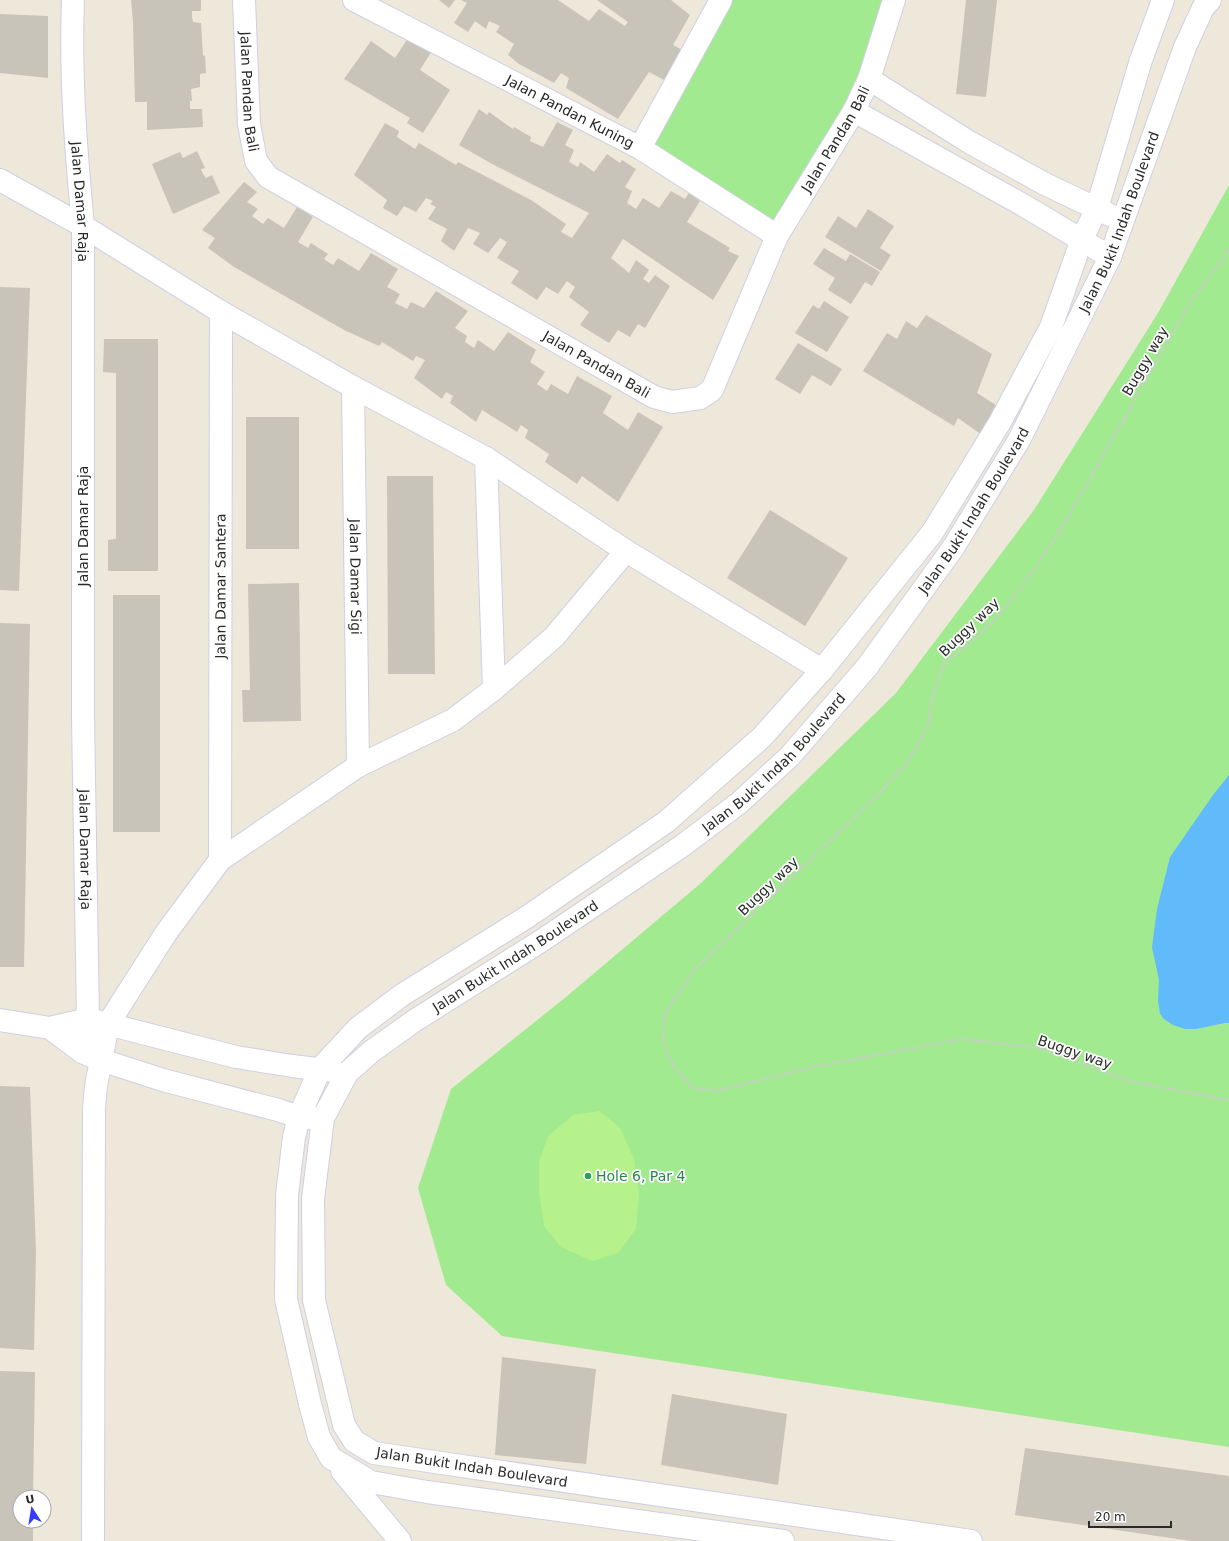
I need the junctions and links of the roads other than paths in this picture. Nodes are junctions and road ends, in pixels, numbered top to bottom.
1 (73, 0) edge
2 (244, 0) edge
3 (354, 0) edge
4 (721, 0) edge
5 (894, 0) edge
6 (1163, 0) edge
7 (1210, 0) edge
8 (869, 80) junction
9 (854, 111) junction
10 (640, 148) junction
11 (0, 180) edge
12 (1097, 208) junction
13 (1122, 222) junction
14 (83, 226) junction
15 (777, 236) junction
16 (1082, 239) junction
17 (1110, 257) junction
18 (221, 312) junction
19 (353, 387) junction
20 (486, 458) junction
21 (626, 551) junction
22 (822, 670) junction
23 (494, 689) junction
24 (358, 766) junction
25 (220, 860) junction
26 (0, 1020) edge
27 (98, 1022) junction
28 (50, 1028) junction
29 (91, 1056) junction
30 (320, 1069) junction
31 (348, 1073) junction
32 (299, 1117) junction
33 (324, 1118) junction
34 (331, 1458) junction
35 (886, 1535) edge
36 (93, 1541) edge
37 (400, 1541) edge
38 (784, 1541) edge
39 (971, 1541) edge

1 - 14 street, Jalan Damar Raja
2 - 15 street, Jalan Pandan Bali
3 - 10 street, Jalan Pandan Kuning
4 - 10 street
5 - 8 street, Jalan Pandan Bali
6 - 12 street
7 - 13 street, Jalan Bukit Indah Boulevard
8 - 9 street, Jalan Pandan Bali
8 - 12 street
9 - 15 street, Jalan Pandan Bali
9 - 16 street
10 - 15 street, Jalan Pandan Kuning
11 - 14 street
12 - 13 street
12 - 16 street
13 - 17 street, Jalan Bukit Indah Boulevard
14 - 18 street
14 - 27 street, Jalan Damar Raja
16 - 17 street
16 - 22 street
17 - 31 street, Jalan Bukit Indah Boulevard
18 - 19 street
18 - 25 street, Jalan Damar Santera
19 - 20 street
19 - 24 street, Jalan Damar Sigi
20 - 21 street
20 - 23 street
21 - 22 street
21 - 23 street
22 - 30 street
23 - 24 street
24 - 25 street
25 - 27 street
26 - 28 street
27 - 28 street
27 - 29 street
27 - 30 street
28 - 29 street
29 - 32 street
29 - 36 street
30 - 31 street
30 - 32 street
31 - 33 street, Jalan Bukit Indah Boulevard
32 - 33 street
32 - 34 street
33 - 35 street, Jalan Bukit Indah Boulevard
34 - 37 street
34 - 38 street
35 - 39 street, Jalan Bukit Indah Boulevard

